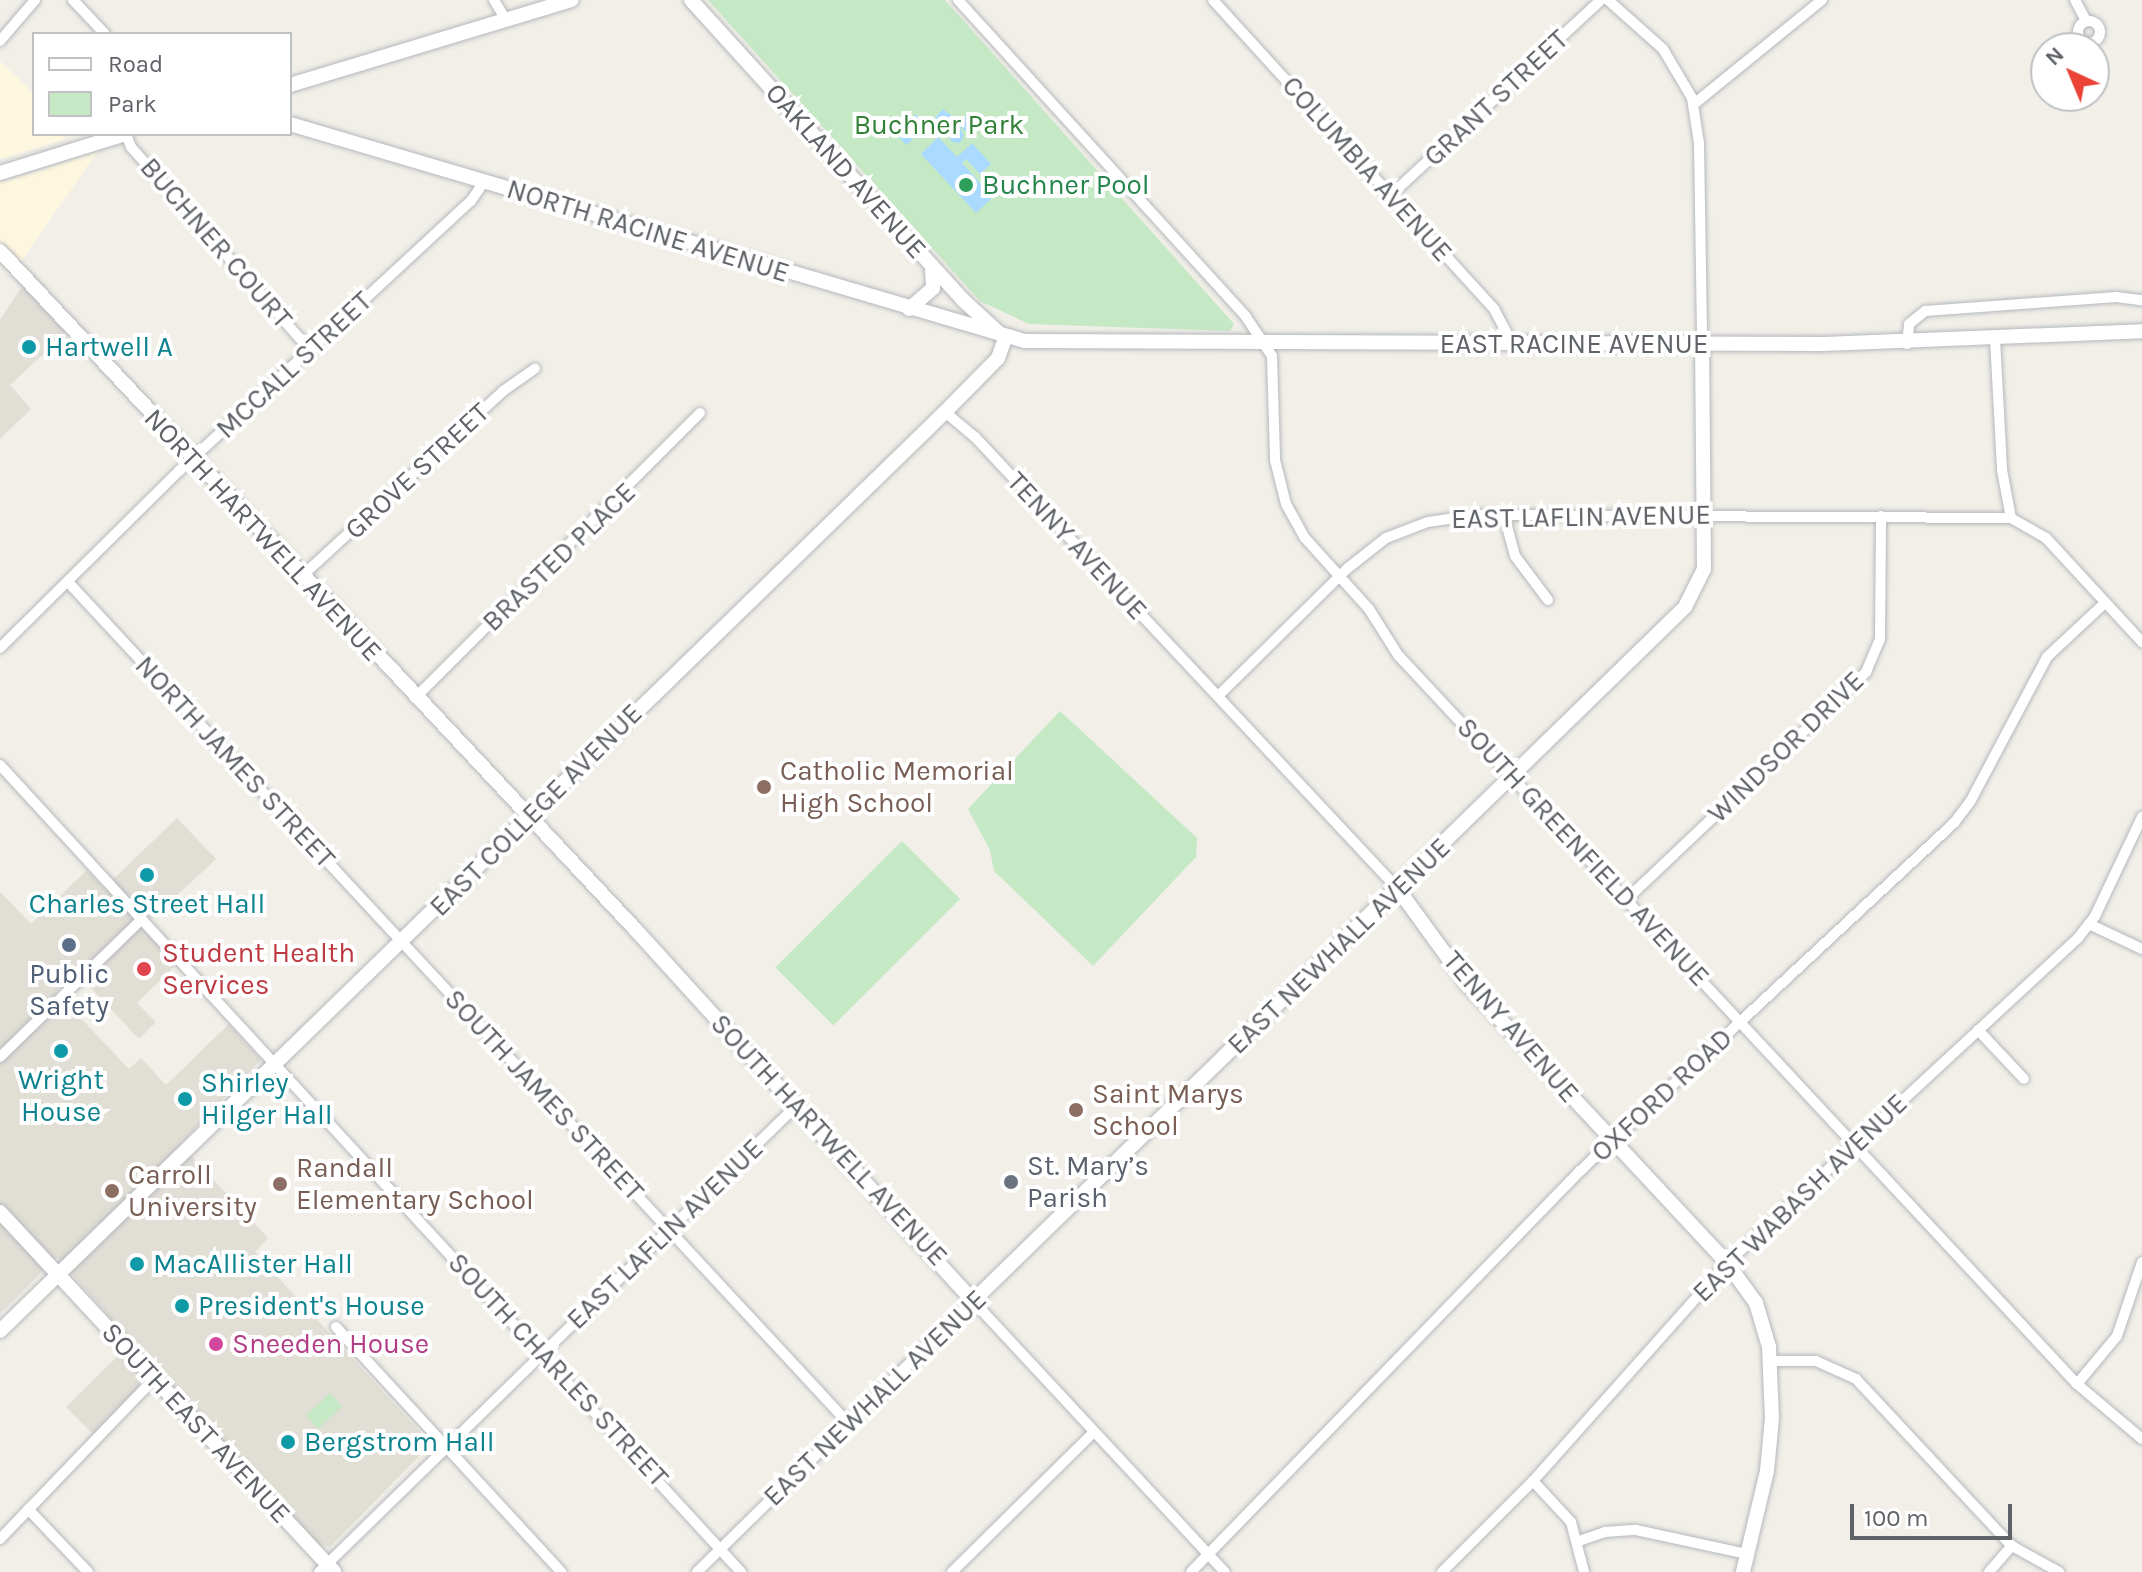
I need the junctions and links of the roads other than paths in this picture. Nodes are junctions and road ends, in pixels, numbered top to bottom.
1 (35, 0) edge
2 (73, 0) edge
3 (494, 0) edge
4 (571, 0) edge
5 (691, 0) edge
6 (958, 0) edge
7 (1213, 0) edge
8 (1601, 0) edge
9 (1608, 0) edge
10 (1822, 0) edge
11 (2075, 0) edge
12 (506, 20) junction
13 (2086, 21) dead end
14 (103, 32) edge
15 (0, 41) edge
16 (292, 84) edge
17 (1694, 104) junction
18 (292, 125) edge
19 (119, 136) edge
20 (126, 136) edge
21 (0, 173) edge
22 (484, 182) junction
23 (1391, 195) junction
24 (0, 251) edge
25 (932, 266) junction
26 (2142, 300) edge
27 (909, 309) junction
28 (2142, 331) edge
29 (1005, 339) junction
30 (1995, 339) junction
31 (1512, 343) junction
32 (1702, 343) junction
33 (1907, 344) junction
34 (1265, 345) junction
35 (310, 350) junction
36 (535, 369) dead end
37 (945, 412) junction
38 (700, 413) dead end
39 (193, 459) junction
40 (1704, 514) junction
41 (1504, 515) junction
42 (1881, 516) junction
43 (2011, 518) junction
44 (302, 576) junction
45 (1339, 577) junction
46 (68, 582) junction
47 (1548, 600) dead end
48 (2105, 603) junction
49 (2142, 642) edge
50 (0, 648) edge
51 (1218, 696) junction
52 (415, 698) junction
53 (0, 765) edge
54 (1512, 776) junction
55 (528, 817) junction
56 (2142, 817) edge
57 (1398, 889) junction
58 (1627, 899) junction
59 (142, 919) junction
60 (2089, 924) junction
61 (402, 942) junction
62 (2142, 949) edge
63 (1740, 1022) junction
64 (1978, 1030) junction
65 (0, 1057) edge
66 (276, 1063) junction
67 (2024, 1079) dead end
68 (797, 1105) junction
69 (1612, 1141) junction
70 (1855, 1145) junction
71 (0, 1212) edge
72 (669, 1231) junction
73 (2142, 1262) edge
74 (1727, 1263) junction
75 (57, 1274) junction
76 (973, 1301) junction
77 (336, 1327) dead end
78 (0, 1331) edge
79 (543, 1353) junction
80 (1770, 1361) junction
81 (155, 1378) junction
82 (2077, 1384) junction
83 (849, 1424) junction
84 (1094, 1432) junction
85 (2142, 1439) edge
86 (446, 1448) junction
87 (1533, 1481) junction
88 (28, 1509) junction
89 (0, 1539) edge
90 (1579, 1541) junction
91 (2012, 1546) junction
92 (721, 1548) junction
93 (1747, 1554) junction
94 (1209, 1555) junction
95 (326, 1569) edge
96 (88, 1572) edge
97 (561, 1572) edge
98 (697, 1572) edge
99 (741, 1572) edge
100 (952, 1572) edge
101 (1191, 1572) edge
102 (1225, 1572) edge
103 (1442, 1572) edge
104 (1584, 1572) edge
105 (1743, 1572) edge
106 (1989, 1572) edge
107 (2059, 1572) edge

1 - 15 street
2 - 14 street
3 - 12 street
4 - 12 street
5 - 25 street, OAKLAND AVENUE
6 - 34 street, SOUTH GREENFIELD AVENUE
7 - 23 street, COLUMBIA AVENUE
8 - 23 street, GRANT STREET
9 - 17 street
10 - 17 street
11 - 13 street
12 - 16 street
17 - 32 street
18 - 22 street, NORTH RACINE AVENUE
19 - 21 street
20 - 35 street, BUCHNER COURT
22 - 27 street, NORTH RACINE AVENUE
22 - 35 street, MCCALL STREET
23 - 31 street, COLUMBIA AVENUE
24 - 39 street, NORTH HARTWELL AVENUE
25 - 27 street
25 - 29 street, OAKLAND AVENUE
26 - 33 street
27 - 29 street, NORTH RACINE AVENUE
28 - 30 street, EAST RACINE AVENUE
29 - 34 street, EAST RACINE AVENUE
29 - 37 street, EAST COLLEGE AVENUE
30 - 33 street, EAST RACINE AVENUE
30 - 43 street
31 - 32 street, EAST RACINE AVENUE
31 - 34 street, EAST RACINE AVENUE
32 - 33 street, EAST RACINE AVENUE
32 - 40 street, EAST NEWHALL AVENUE
34 - 45 street, SOUTH GREENFIELD AVENUE
35 - 39 street, MCCALL STREET
36 - 44 street, GROVE STREET
37 - 51 street, TENNY AVENUE
37 - 55 street, EAST COLLEGE AVENUE
38 - 52 street, BRASTED PLACE
39 - 44 street, NORTH HARTWELL AVENUE
39 - 46 street, MCCALL STREET
40 - 41 street, EAST LAFLIN AVENUE
40 - 42 street, EAST LAFLIN AVENUE
40 - 54 street, EAST NEWHALL AVENUE
41 - 45 street, EAST LAFLIN AVENUE
41 - 47 street
42 - 43 street, EAST LAFLIN AVENUE
42 - 58 street, WINDSOR DRIVE
43 - 48 street
44 - 52 street, NORTH HARTWELL AVENUE
45 - 51 street, EAST LAFLIN AVENUE
45 - 54 street, SOUTH GREENFIELD AVENUE
46 - 50 street, MCCALL STREET
46 - 61 street, NORTH JAMES STREET
48 - 49 street
48 - 63 street, OXFORD ROAD
51 - 57 street, TENNY AVENUE
52 - 55 street, NORTH HARTWELL AVENUE
53 - 59 street, SOUTH CHARLES STREET
54 - 57 street, EAST NEWHALL AVENUE
54 - 58 street, SOUTH GREENFIELD AVENUE
55 - 61 street, EAST COLLEGE AVENUE
55 - 68 street, SOUTH HARTWELL AVENUE
56 - 60 street, EAST WABASH AVENUE
57 - 69 street, TENNY AVENUE
57 - 76 street, EAST NEWHALL AVENUE
58 - 63 street, SOUTH GREENFIELD AVENUE
59 - 65 street
59 - 66 street, SOUTH CHARLES STREET
60 - 62 street
60 - 64 street, EAST WABASH AVENUE
61 - 66 street, EAST COLLEGE AVENUE
61 - 72 street, SOUTH JAMES STREET
63 - 69 street, OXFORD ROAD
63 - 70 street, SOUTH GREENFIELD AVENUE
64 - 67 street
64 - 70 street, EAST WABASH AVENUE
66 - 75 street, EAST COLLEGE AVENUE
66 - 79 street, SOUTH CHARLES STREET
68 - 72 street, EAST LAFLIN AVENUE
68 - 76 street, SOUTH HARTWELL AVENUE
69 - 74 street, TENNY AVENUE
69 - 94 street, OXFORD ROAD
70 - 74 street, EAST WABASH AVENUE
70 - 82 street, SOUTH GREENFIELD AVENUE
71 - 75 street, SOUTH EAST AVENUE
72 - 79 street, EAST LAFLIN AVENUE
72 - 83 street, SOUTH JAMES STREET
73 - 82 street
74 - 80 street, TENNY AVENUE
74 - 87 street, EAST WABASH AVENUE
75 - 78 street, EAST COLLEGE AVENUE
75 - 81 street, SOUTH EAST AVENUE
76 - 83 street, EAST NEWHALL AVENUE
76 - 84 street, SOUTH HARTWELL AVENUE
77 - 86 street
79 - 86 street, EAST LAFLIN AVENUE
79 - 92 street, SOUTH CHARLES STREET
80 - 91 street
80 - 93 street, TENNY AVENUE
81 - 88 street
81 - 95 street, SOUTH EAST AVENUE
82 - 85 street, SOUTH GREENFIELD AVENUE
83 - 92 street, EAST NEWHALL AVENUE
84 - 94 street, SOUTH HARTWELL AVENUE
84 - 100 street
86 - 95 street, EAST LAFLIN AVENUE
86 - 97 street
87 - 90 street
87 - 103 street, EAST WABASH AVENUE
88 - 89 street
88 - 96 street
90 - 93 street
90 - 104 street
91 - 106 street
91 - 107 street
92 - 98 street, EAST NEWHALL AVENUE
92 - 99 street, SOUTH CHARLES STREET
93 - 105 street, TENNY AVENUE
94 - 101 street, OXFORD ROAD
94 - 102 street, SOUTH HARTWELL AVENUE

